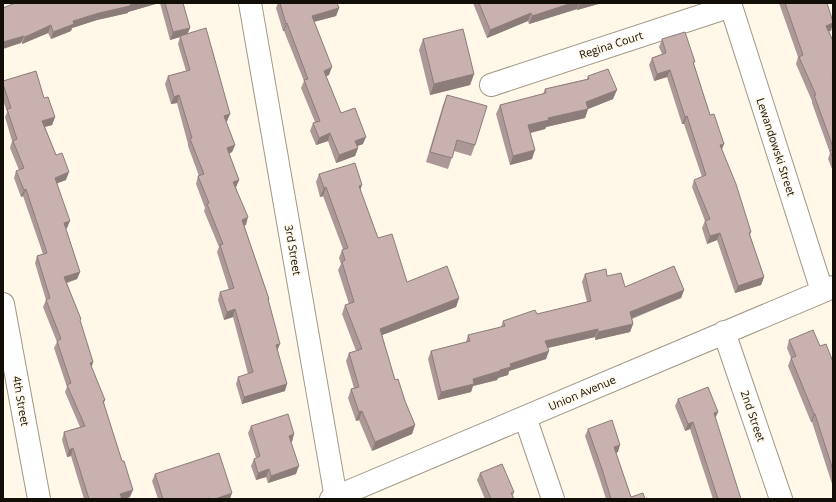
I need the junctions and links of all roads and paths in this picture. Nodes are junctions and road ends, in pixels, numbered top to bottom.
1 (250, 3) edge
2 (731, 4) edge
3 (491, 85) dead end
4 (828, 289) edge
5 (3, 304) edge
6 (724, 332) junction
7 (525, 417) junction
8 (333, 498) edge
9 (39, 499) edge
10 (553, 499) edge
11 (781, 499) edge

1 - 8 street, 3rd Street
2 - 3 street, Regina Court
2 - 4 street, Lewandowski Street
4 - 6 street, Union Avenue
5 - 9 street, 4th Street
6 - 7 street, Union Avenue
6 - 11 street, 2nd Street
7 - 8 street, Union Avenue
7 - 10 street

